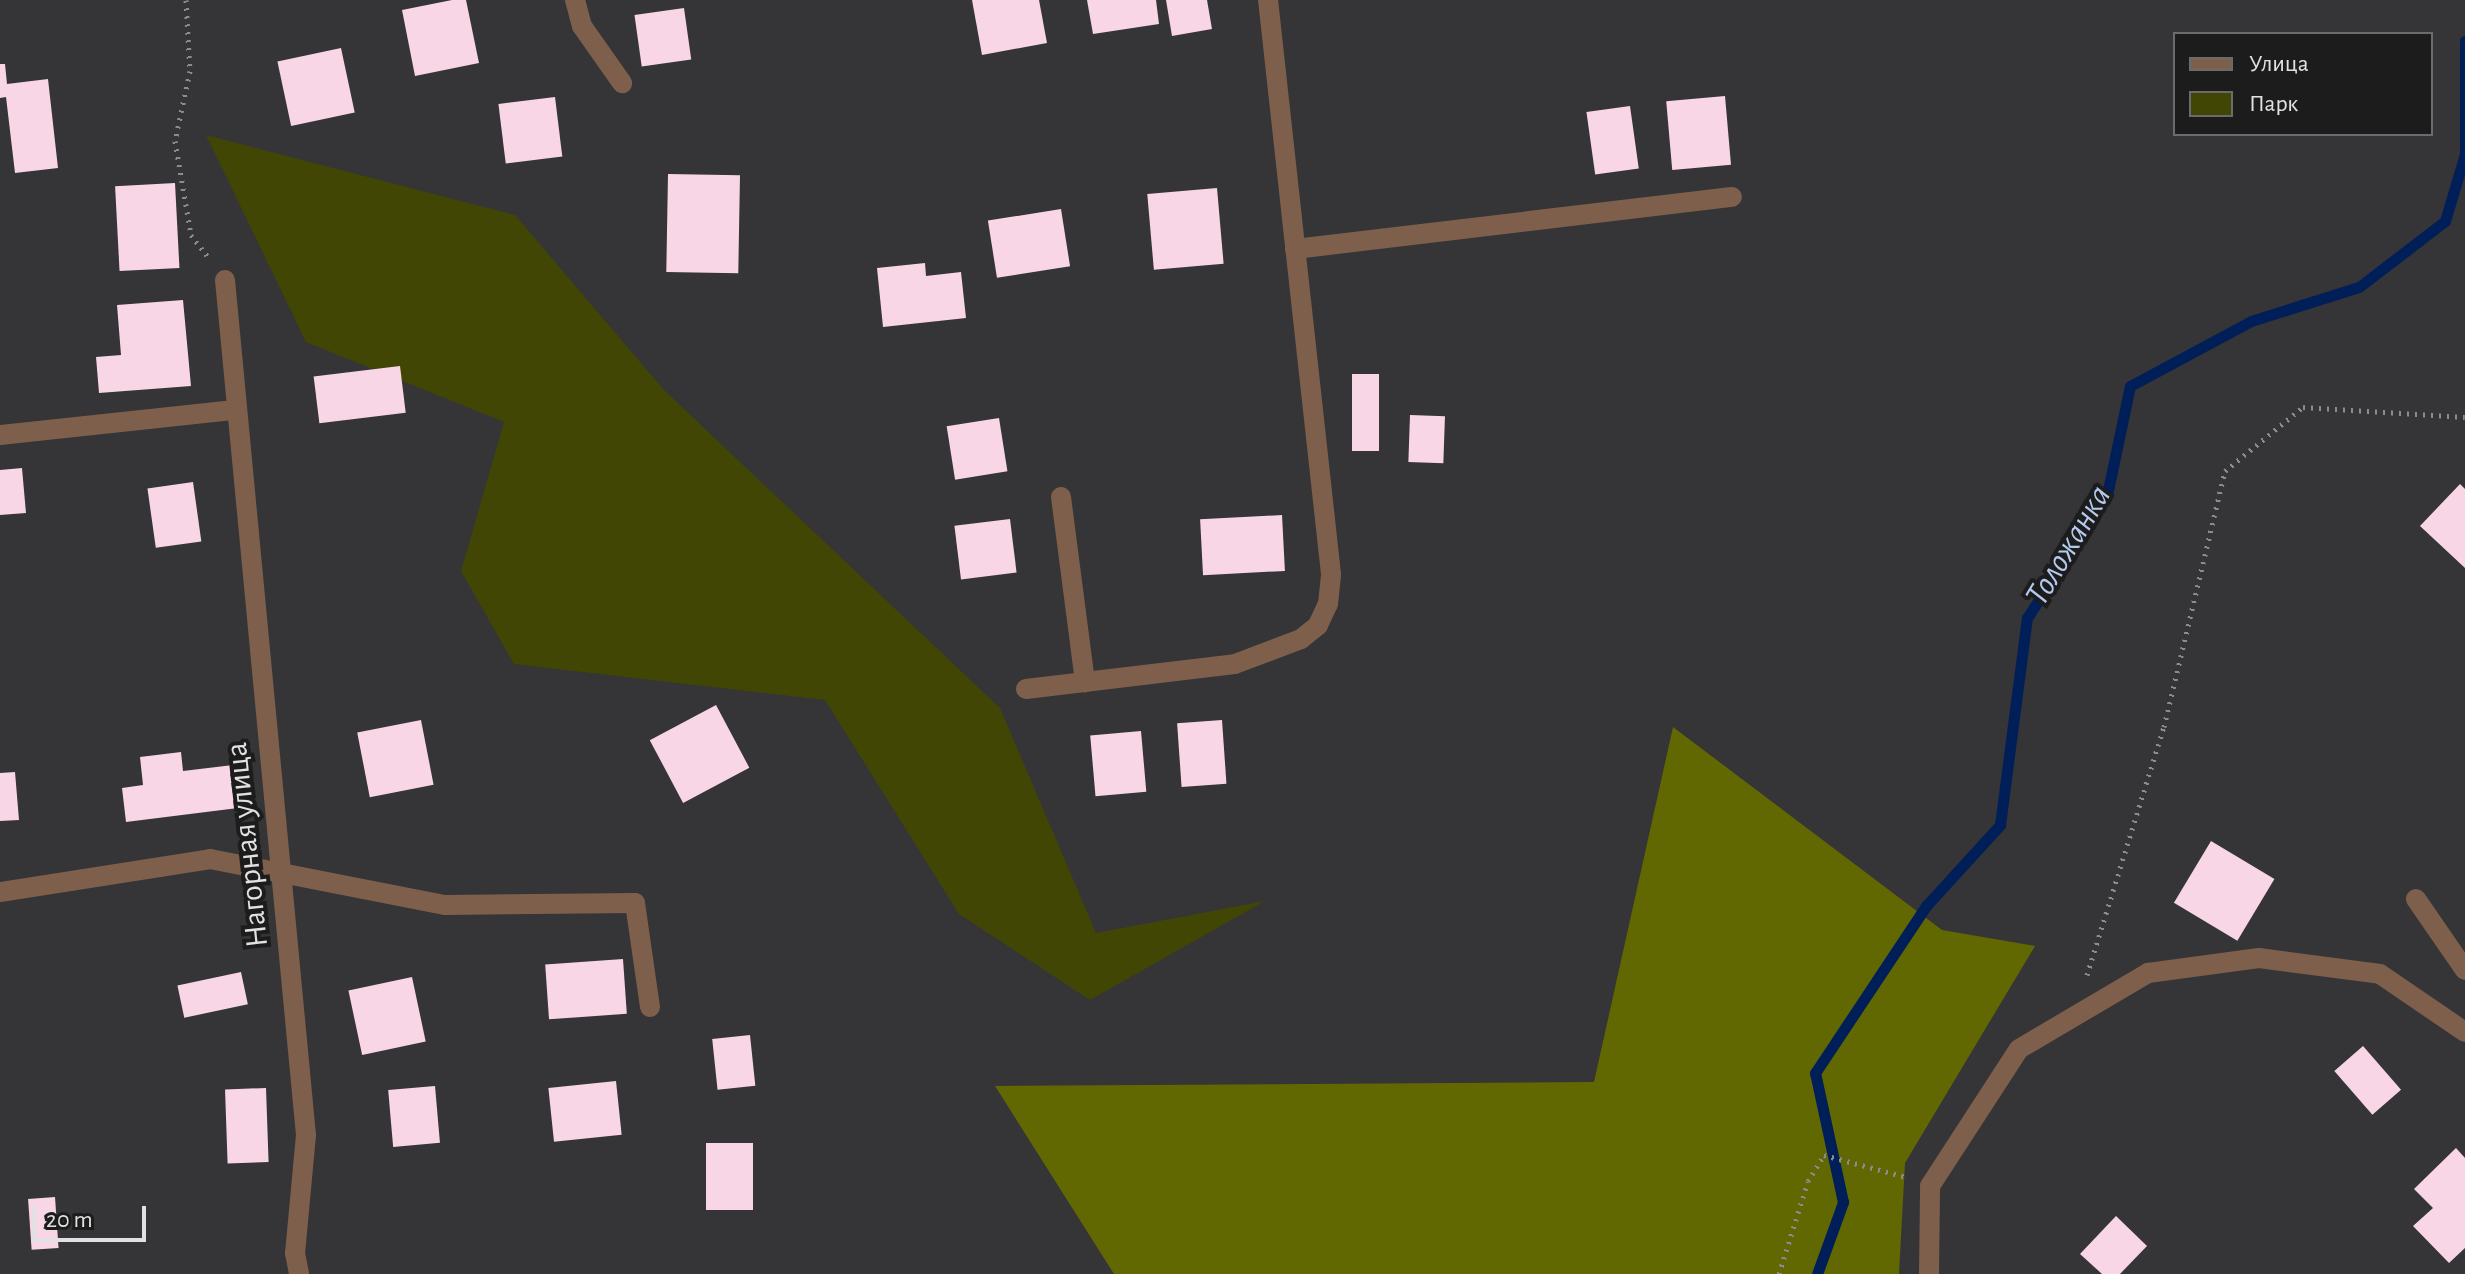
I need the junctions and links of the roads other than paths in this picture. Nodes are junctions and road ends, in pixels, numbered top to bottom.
1 (575, 0) edge
2 (1268, 0) edge
3 (622, 83) dead end
4 (1732, 197) dead end
5 (1295, 249) junction
6 (225, 280) road end
7 (235, 410) junction
8 (0, 435) edge
9 (1061, 497) dead end
10 (1085, 682) junction
11 (1026, 689) dead end
12 (280, 875) junction
13 (0, 892) edge
14 (2416, 899) dead end
15 (2465, 970) edge
16 (650, 1007) dead end
17 (2465, 1032) edge
18 (299, 1274) edge
19 (1929, 1274) edge

1 - 3 street
2 - 5 street
4 - 5 street
5 - 10 street
6 - 7 street, Нагорная улица
7 - 8 street
7 - 12 street, Нагорная улица
9 - 10 street
10 - 11 street
12 - 13 street
12 - 16 street
12 - 18 street, Нагорная улица
14 - 15 street
17 - 19 street

